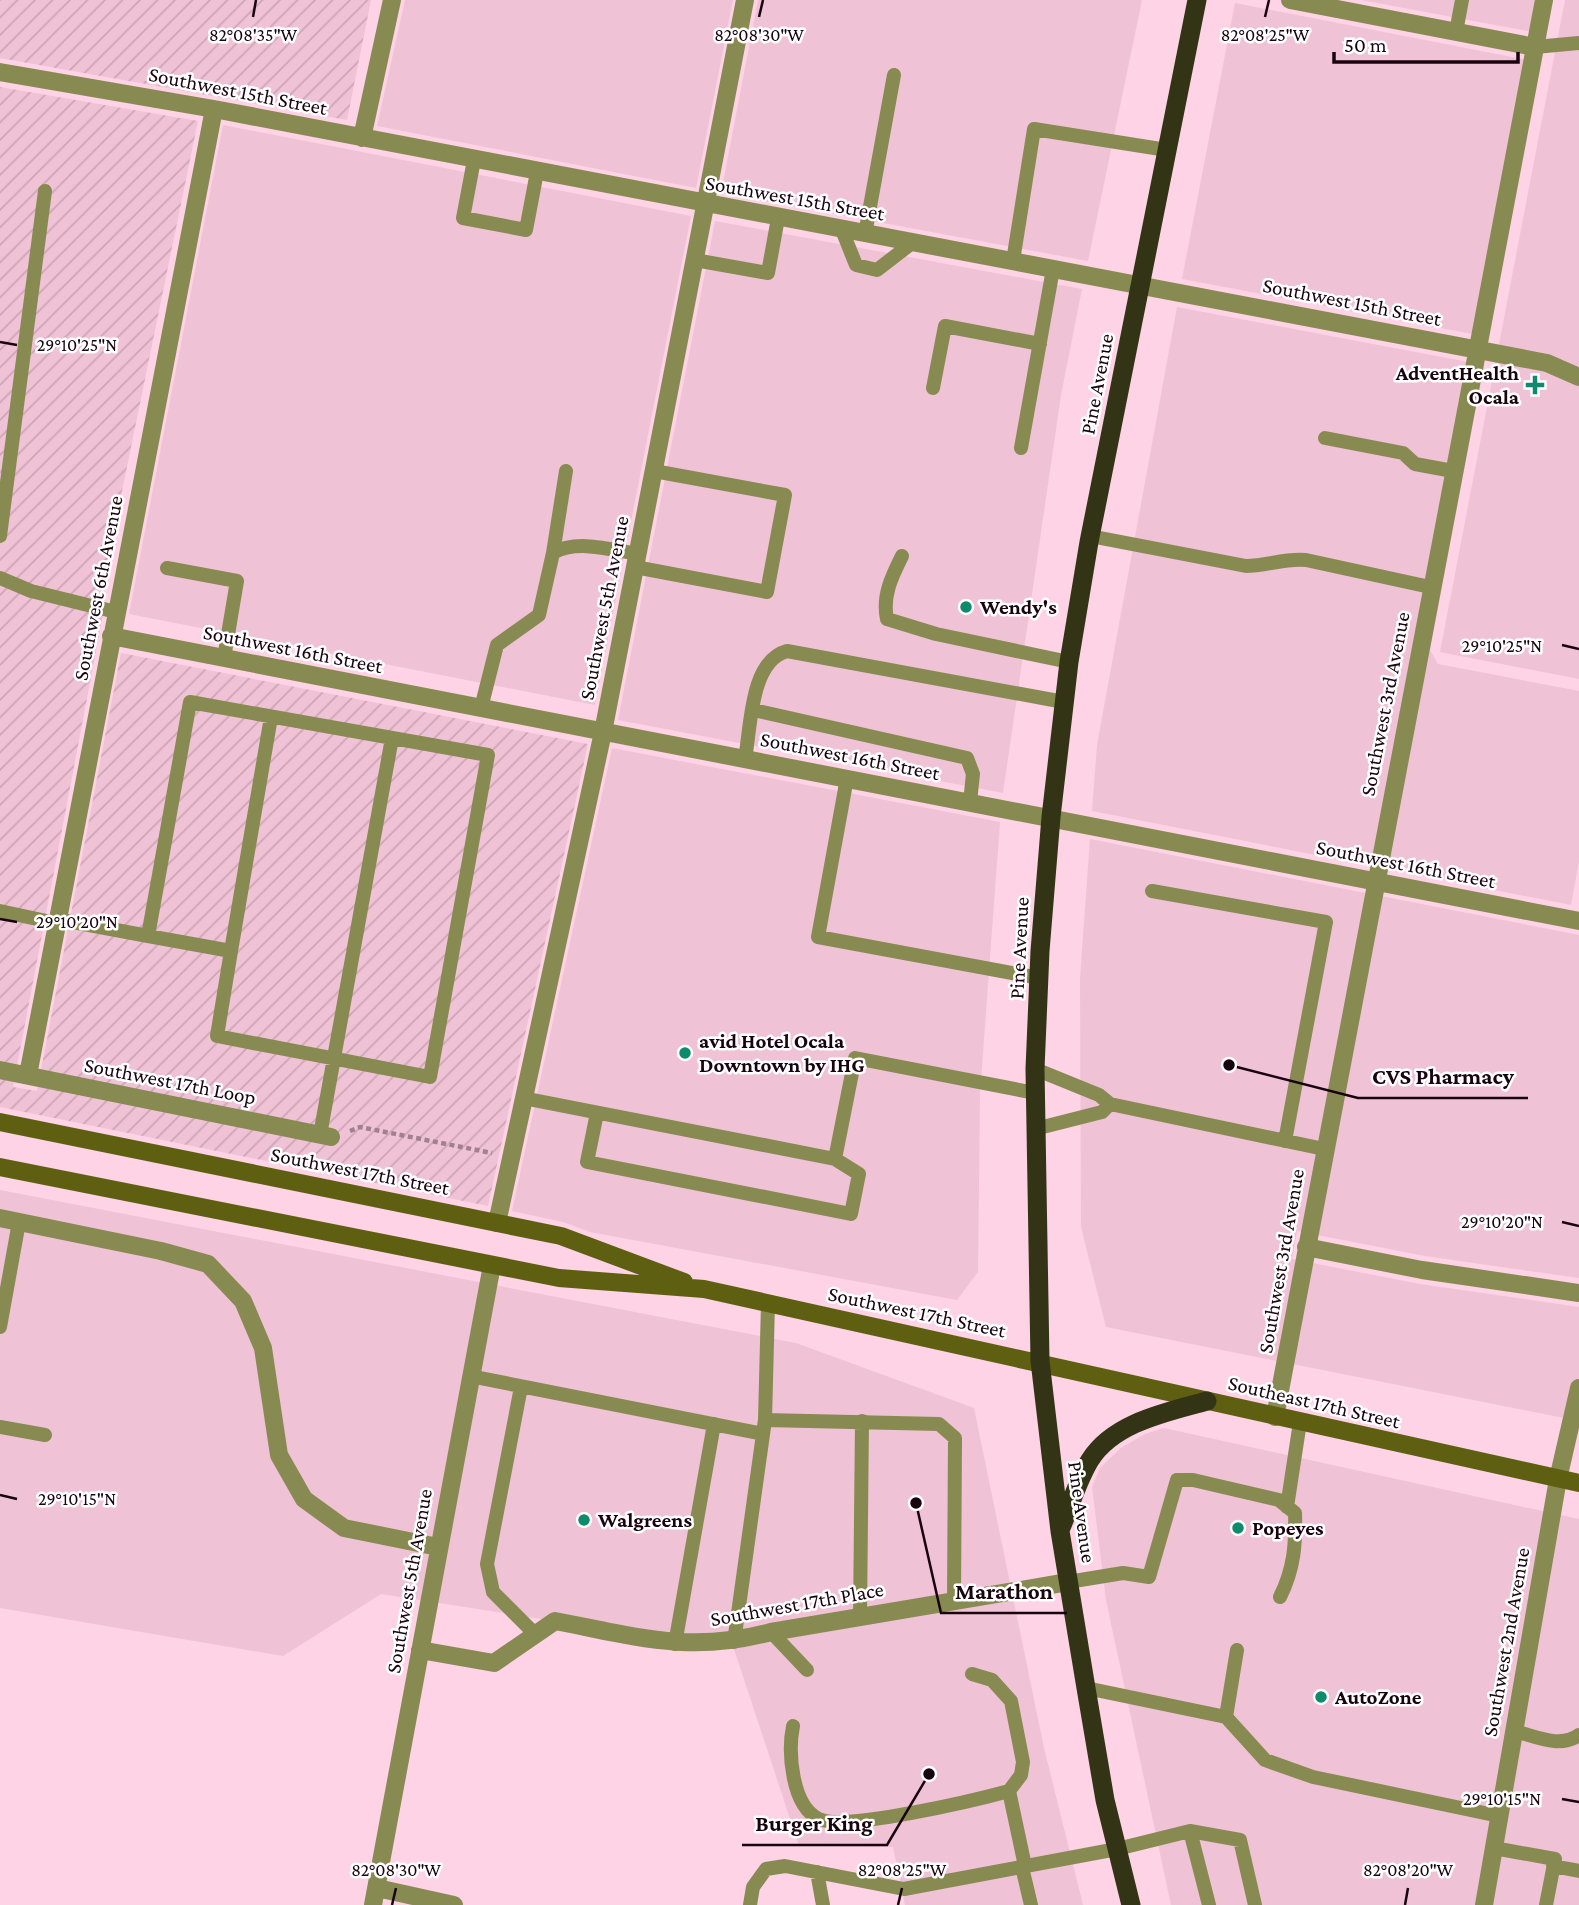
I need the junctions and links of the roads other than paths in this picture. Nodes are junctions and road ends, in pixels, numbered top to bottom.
1 (392, 0) edge
2 (745, 0) edge
3 (1197, 0) edge
4 (1290, 0) edge
5 (1462, 0) edge
6 (1544, 0) edge
7 (1455, 32) junction
8 (1579, 43) edge
9 (1535, 47) junction
10 (0, 72) edge
11 (894, 75) dead end
12 (214, 109) junction
13 (362, 138) junction
14 (1167, 150) junction
15 (474, 160) junction
16 (537, 172) junction
17 (45, 191) dead end
18 (706, 205) junction
19 (778, 218) junction
20 (842, 230) junction
21 (865, 234) junction
22 (912, 243) junction
23 (695, 260) junction
24 (1013, 261) junction
25 (1053, 269) junction
26 (1139, 285) junction
27 (1040, 344) junction
28 (1476, 349) junction
29 (1579, 377) edge
30 (933, 388) dead end
31 (1325, 438) dead end
32 (1021, 448) dead end
33 (566, 471) dead end
34 (654, 471) junction
35 (1453, 471) junction
36 (0, 536) edge
37 (1090, 536) junction
38 (553, 553) junction
39 (902, 555) dead end
40 (636, 561) junction
41 (167, 568) dead end
42 (0, 579) edge
43 (1430, 587) junction
44 (116, 612) junction
45 (111, 636) junction
46 (224, 658) junction
47 (1069, 662) junction
48 (1065, 702) junction
49 (481, 708) junction
50 (754, 710) junction
51 (271, 716) junction
52 (603, 732) junction
53 (392, 738) junction
54 (745, 759) junction
55 (847, 778) junction
56 (970, 802) junction
57 (1051, 817) junction
58 (1374, 880) junction
59 (1152, 891) dead end
60 (0, 911) edge
61 (57, 921) junction
62 (1579, 921) edge
63 (148, 936) junction
64 (231, 951) junction
65 (1039, 978) junction
66 (333, 1060) junction
67 (1035, 1069) junction
68 (0, 1070) edge
69 (27, 1075) junction
70 (1035, 1093) junction
71 (523, 1098) junction
72 (1110, 1104) junction
73 (597, 1113) junction
74 (0, 1122) edge
75 (1035, 1129) junction
76 (326, 1136) joint
77 (1285, 1141) junction
78 (1324, 1149) junction
79 (835, 1160) junction
80 (0, 1167) edge
81 (0, 1218) edge
82 (19, 1222) junction
83 (498, 1223) junction
84 (1306, 1247) junction
85 (492, 1265) junction
86 (704, 1289) junction
87 (1579, 1293) edge
88 (768, 1303) junction
89 (0, 1327) edge
90 (1040, 1361) junction
91 (470, 1376) junction
92 (521, 1387) junction
93 (1579, 1388) edge
94 (1208, 1401) junction
95 (1275, 1417) junction
96 (862, 1421) junction
97 (1300, 1422) junction
98 (715, 1424) junction
99 (0, 1427) edge
100 (764, 1427) junction
101 (45, 1435) dead end
102 (1558, 1479) junction
103 (1579, 1483) edge
104 (1287, 1507) junction
105 (1060, 1531) junction
106 (438, 1547) junction
107 (1068, 1582) junction
108 (1280, 1597) dead end
109 (954, 1600) junction
110 (860, 1617) junction
111 (771, 1632) junction
112 (535, 1634) junction
113 (734, 1642) junction
114 (675, 1644) junction
115 (420, 1650) junction
116 (1237, 1650) dead end
117 (807, 1670) dead end
118 (972, 1674) dead end
119 (1086, 1688) junction
120 (1226, 1717) junction
121 (793, 1726) dead end
122 (1514, 1731) junction
123 (1579, 1735) edge
124 (1009, 1791) junction
125 (1499, 1816) junction
126 (1190, 1831) junction
127 (1494, 1848) junction
128 (1117, 1849) junction
129 (1553, 1866) junction
130 (1024, 1867) junction
131 (1579, 1871) edge
132 (817, 1872) junction
133 (375, 1897) edge
134 (454, 1905) edge
135 (750, 1905) edge
136 (823, 1905) edge
137 (1031, 1905) edge
138 (1131, 1905) edge
139 (1209, 1905) edge
140 (1255, 1905) edge
141 (1484, 1905) edge
142 (1546, 1905) edge

1 - 13 street
2 - 18 street, Southwest 5th Avenue
3 - 14 highway, Pine Avenue
4 - 7 street
5 - 7 lane
6 - 9 street, Southwest 3rd Avenue
7 - 9 street
8 - 9 lane
9 - 28 street, Southwest 3rd Avenue
10 - 12 street, Southwest 15th Street
11 - 21 lane
12 - 13 street, Southwest 15th Street
12 - 44 street, Southwest 6th Avenue
13 - 15 street, Southwest 15th Street
14 - 24 lane
14 - 26 highway, Pine Avenue
15 - 16 street, Southwest 15th Street
15 - 16 lane
16 - 18 street, Southwest 15th Street
17 - 36 lane
18 - 19 street, Southwest 15th Street
18 - 23 street, Southwest 5th Avenue
19 - 20 street, Southwest 15th Street
19 - 23 lane
20 - 21 street, Southwest 15th Street
20 - 22 lane
21 - 22 street, Southwest 15th Street
22 - 24 street, Southwest 15th Street
23 - 34 street, Southwest 5th Avenue
24 - 25 street, Southwest 15th Street
25 - 26 street, Southwest 15th Street
25 - 27 lane
26 - 28 street, Southwest 15th Street
26 - 37 highway, Pine Avenue
27 - 30 lane
27 - 32 lane
28 - 29 street, Southwest 15th Street
28 - 35 street, Southwest 3rd Avenue
31 - 35 lane
33 - 38 lane
34 - 40 street, Southwest 5th Avenue
34 - 40 lane
35 - 43 street, Southwest 3rd Avenue
37 - 43 lane
37 - 47 highway, Pine Avenue
38 - 40 lane
38 - 49 lane
39 - 47 lane
40 - 52 street, Southwest 5th Avenue
41 - 46 lane
42 - 44 lane
43 - 58 street, Southwest 3rd Avenue
44 - 45 street, Southwest 6th Avenue
45 - 46 street, Southwest 16th Street
45 - 61 street, Southwest 6th Avenue
46 - 49 street, Southwest 16th Street
47 - 48 highway, Pine Avenue
48 - 50 lane
48 - 57 highway, Pine Avenue
49 - 52 street, Southwest 16th Street
50 - 54 lane
50 - 56 lane
51 - 53 lane
51 - 63 lane
51 - 64 lane
52 - 54 street, Southwest 16th Street
52 - 71 street, Southwest 5th Avenue
53 - 66 lane
53 - 66 lane
54 - 55 street, Southwest 16th Street
55 - 56 street, Southwest 16th Street
55 - 65 lane
56 - 57 street, Southwest 16th Street
57 - 58 street, Southwest 16th Street
57 - 65 highway, Pine Avenue
58 - 62 street, Southwest 16th Street
58 - 78 street, Southwest 3rd Avenue
59 - 77 lane
60 - 61 lane
61 - 63 lane
61 - 69 street, Southwest 6th Avenue
63 - 64 lane
64 - 66 lane
65 - 67 highway, Pine Avenue
66 - 76 lane
67 - 70 highway, Pine Avenue
67 - 72 lane
68 - 69 street, Southwest 17th Loop
69 - 76 street, Southwest 17th Loop
70 - 75 highway, Pine Avenue
70 - 79 lane
71 - 73 lane
71 - 83 street, Southwest 5th Avenue
72 - 75 lane
72 - 77 lane
73 - 79 lane
73 - 79 lane
74 - 83 main road, Southwest 17th Street
75 - 90 highway, Pine Avenue
77 - 78 lane
78 - 84 street, Southwest 3rd Avenue
80 - 85 main road, Southwest 17th Street
81 - 82 street
82 - 89 lane
82 - 106 street
83 - 86 main road, Southwest 17th Street
84 - 87 street
84 - 95 street, Southwest 3rd Avenue
85 - 86 main road, Southwest 17th Street
85 - 91 street, Southwest 5th Avenue
86 - 88 main road, Southwest 17th Street
88 - 90 main road, Southwest 17th Street
88 - 100 lane
90 - 94 main road, Southeast 17th Street
90 - 105 highway, Pine Avenue
91 - 92 lane
91 - 106 street, Southwest 5th Avenue
92 - 98 lane
92 - 112 lane
93 - 102 street, Southwest 2nd Avenue
94 - 95 main road, Southeast 17th Street
94 - 105 highway
95 - 97 main road, Southeast 17th Street
96 - 100 lane
96 - 109 lane
96 - 110 lane
97 - 102 main road, Southeast 17th Street
97 - 104 lane
98 - 100 lane
98 - 114 lane
99 - 101 lane
100 - 113 lane
102 - 103 main road, Southeast 17th Street
102 - 122 street, Southwest 2nd Avenue
104 - 107 lane
104 - 108 lane
105 - 107 highway, Pine Avenue
106 - 115 street, Southwest 5th Avenue
107 - 109 street, Southwest 17th Place
107 - 119 highway, Pine Avenue
109 - 110 street, Southwest 17th Place
110 - 111 street, Southwest 17th Place
111 - 113 street, Southwest 17th Place
111 - 117 lane
112 - 114 street, Southwest 17th Place
112 - 115 street, Southwest 17th Place
113 - 114 street, Southwest 17th Place
115 - 133 street, Southwest 5th Avenue
116 - 120 lane
118 - 124 lane
119 - 120 lane
119 - 128 highway, Pine Avenue
120 - 125 lane
121 - 124 lane
122 - 123 lane
122 - 125 street, Southwest 2nd Avenue
124 - 130 lane
125 - 127 street, Southwest 2nd Avenue
126 - 128 lane
126 - 139 lane
126 - 140 lane
127 - 129 lane
127 - 141 street, Southwest 2nd Avenue
128 - 130 lane
128 - 138 highway, Pine Avenue
129 - 131 lane
129 - 142 lane
130 - 132 lane
130 - 137 lane
132 - 135 lane
132 - 136 lane
133 - 134 street

